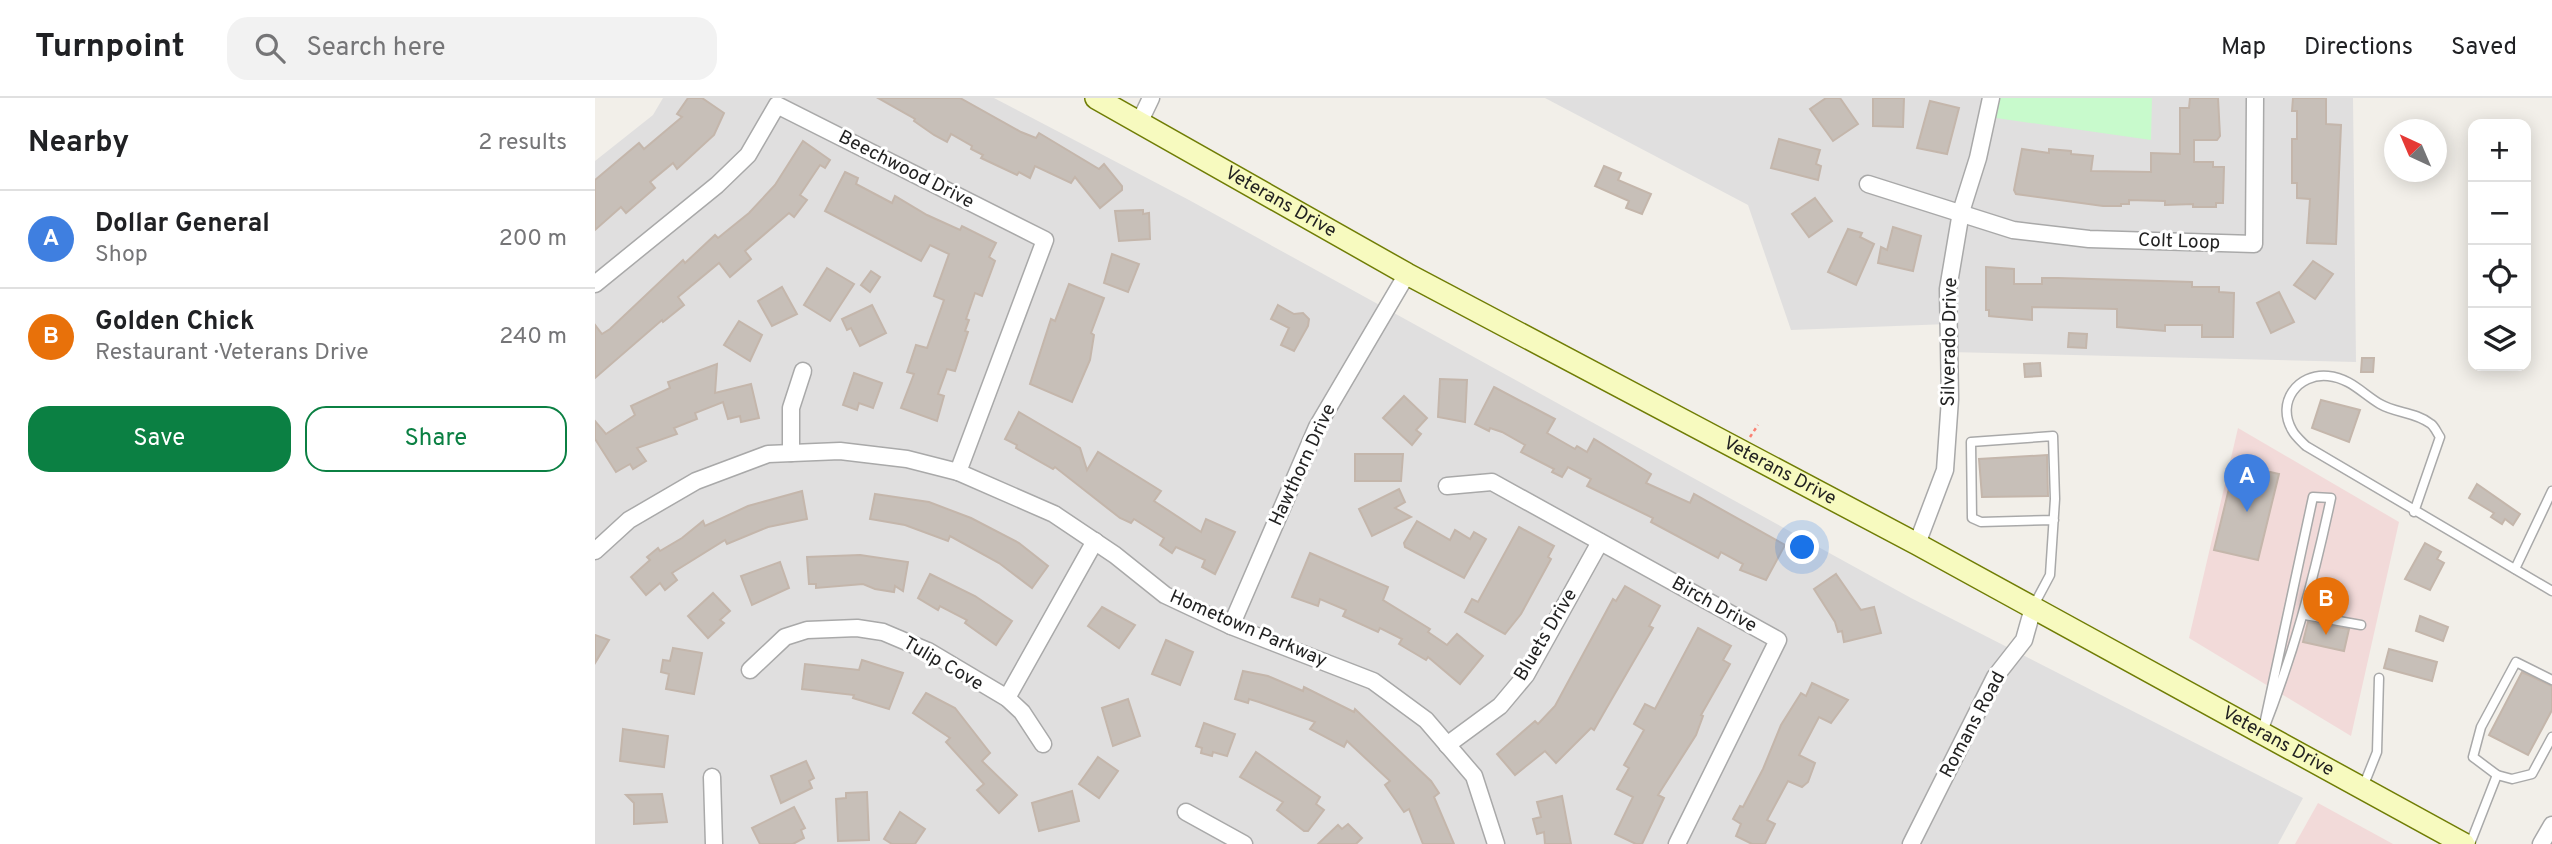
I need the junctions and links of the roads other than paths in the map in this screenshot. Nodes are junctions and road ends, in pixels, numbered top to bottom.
1 (1096, 98) edge
2 (1151, 98) edge
3 (1991, 98) edge
4 (2255, 98) edge
5 (1140, 121) junction
6 (1868, 184) dead end
7 (1961, 212) junction
8 (1407, 274) junction
9 (595, 284) edge
10 (803, 371) dead end
11 (791, 453) junction
12 (958, 472) junction
13 (1447, 486) dead end
14 (2552, 491) edge
15 (2414, 512) junction
16 (2054, 520) junction
17 (1095, 541) junction
18 (1600, 542) junction
19 (1917, 544) junction
20 (595, 551) edge
21 (2515, 569) junction
22 (2552, 590) edge
23 (2032, 608) junction
24 (2305, 615) junction
25 (2361, 625) dead end
26 (1231, 626) junction
27 (750, 670) dead end
28 (2379, 678) dead end
29 (2552, 680) edge
30 (1007, 698) junction
31 (2262, 734) junction
32 (2552, 737) edge
33 (1043, 744) dead end
34 (1447, 745) junction
35 (2497, 775) junction
36 (712, 777) dead end
37 (2362, 789) junction
38 (1186, 812) dead end
39 (2552, 825) edge
40 (714, 844) edge
41 (1244, 844) edge
42 (1496, 844) edge
43 (1677, 844) edge
44 (1911, 844) edge
45 (2464, 844) edge
46 (2470, 844) edge
47 (2541, 844) edge

1 - 5 main road, Veterans Drive
2 - 5 street
3 - 7 street, Silverado Drive
4 - 7 street, Colt Loop
5 - 8 main road, Veterans Drive
6 - 7 street
7 - 19 street, Silverado Drive
8 - 19 main road, Veterans Drive
8 - 26 street, Hawthorn Drive
9 - 12 street, Beechwood Drive
10 - 11 street
11 - 12 street, Hometown Parkway
11 - 20 street, Hometown Parkway
12 - 17 street, Hometown Parkway
13 - 18 street, Birch Drive
14 - 21 lane
15 - 15 lane
15 - 21 lane
16 - 16 lane
16 - 23 lane
17 - 26 street, Hometown Parkway
17 - 30 street
18 - 34 street, Bluets Drive
18 - 43 street, Birch Drive
19 - 23 main road, Veterans Drive
21 - 22 lane
23 - 31 main road, Veterans Drive
23 - 44 street, Romans Road
24 - 25 lane
24 - 31 lane
24 - 31 lane
26 - 34 street, Hometown Parkway
27 - 30 street, Tulip Cove
28 - 37 lane
29 - 35 lane
30 - 33 street, Tulip Cove
31 - 37 main road, Veterans Drive
32 - 35 lane
34 - 42 street, Hometown Parkway
35 - 46 lane
36 - 40 street
37 - 45 main road, Veterans Drive
38 - 41 street
39 - 47 street

